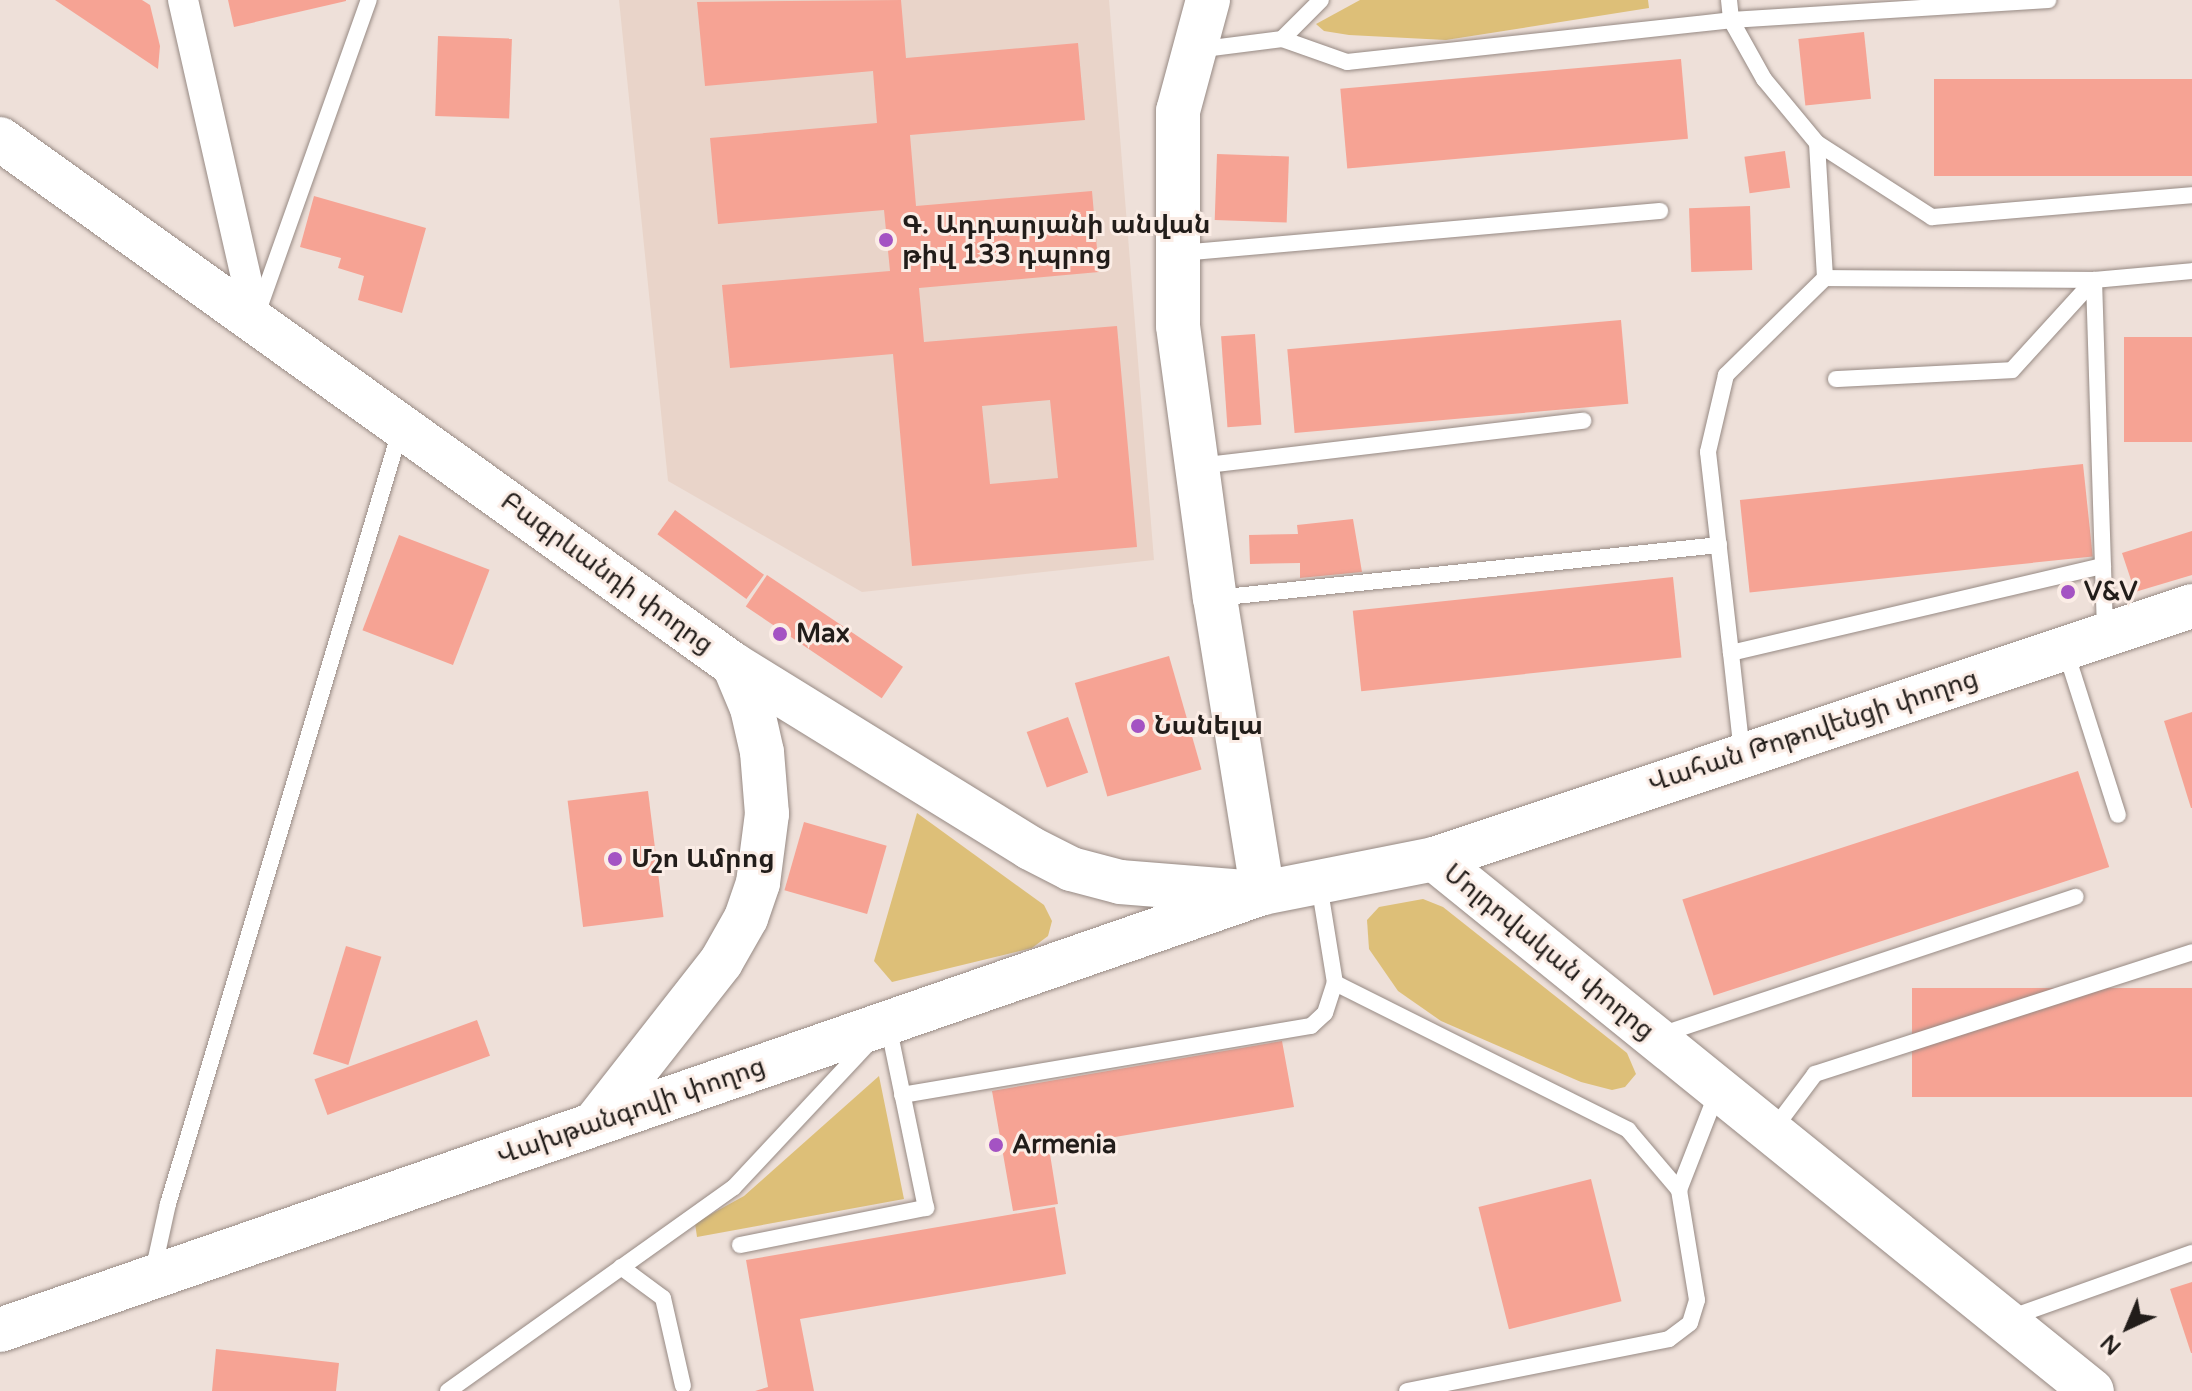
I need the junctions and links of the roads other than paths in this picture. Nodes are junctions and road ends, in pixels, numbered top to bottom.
1 (183, 0) edge
2 (369, 0) edge
3 (1208, 0) edge
4 (1321, 0) edge
5 (1729, 0) edge
6 (2048, 0) edge
7 (1731, 20) junction
8 (1282, 39) junction
9 (1194, 50) junction
10 (0, 139) edge
11 (1817, 143) junction
12 (2192, 195) edge
13 (1660, 211) dead end
14 (1178, 254) junction
15 (2192, 271) edge
16 (1825, 278) junction
17 (2094, 280) junction
18 (255, 318) junction
19 (1836, 379) dead end
20 (1583, 421) dead end
21 (402, 425) junction
22 (1196, 466) junction
23 (1719, 545) junction
24 (2103, 566) junction
25 (1215, 598) junction
26 (2192, 606) edge
27 (2085, 642) junction
28 (1731, 653) junction
29 (734, 665) junction
30 (1742, 753) junction
31 (2118, 815) dead end
32 (1434, 859) junction
33 (1318, 882) junction
34 (1263, 893) junction
35 (2076, 897) dead end
36 (2192, 952) edge
37 (1335, 983) junction
38 (888, 1022) junction
39 (1654, 1037) junction
40 (1719, 1089) junction
41 (902, 1095) junction
42 (594, 1124) junction
43 (1772, 1131) junction
44 (1679, 1190) junction
45 (740, 1245) dead end
46 (2192, 1253) edge
47 (621, 1267) junction
48 (151, 1282) junction
49 (2004, 1320) junction
50 (0, 1330) edge
51 (683, 1386) dead end
52 (448, 1391) edge
53 (1407, 1391) edge
54 (2092, 1391) edge

1 - 18 street
2 - 18 lane
3 - 9 street
4 - 8 lane
5 - 7 lane
6 - 7 lane
7 - 8 lane
7 - 11 lane
8 - 9 lane
9 - 14 street
10 - 18 street, Բագրևանդի փողոց
11 - 12 lane
11 - 16 lane
13 - 14 lane
14 - 22 street
15 - 17 lane
16 - 17 lane
16 - 23 lane
17 - 19 lane
17 - 24 lane
18 - 21 street, Բագրևանդի փողոց
20 - 22 lane
21 - 29 street, Բագրևանդի փողոց
21 - 48 lane
22 - 25 street
23 - 25 lane
23 - 28 lane
24 - 27 lane
24 - 28 lane
25 - 34 street
26 - 27 street, Վահան Թոթովենցի փողոց
27 - 30 street, Վահան Թոթովենցի փողոց
27 - 31 lane
28 - 30 lane
29 - 34 street, Բագրևանդի փողոց
29 - 42 street
30 - 32 street, Վահան Թոթովենցի փողոց
32 - 33 street, Մոլդովական փողոց
32 - 39 street, Մոլդովական փողոց
33 - 34 street, Մոլդովական փողոց
33 - 37 lane
34 - 38 street, Վախթանգովի փողոց
35 - 39 lane
36 - 43 lane
37 - 41 lane
37 - 44 lane
38 - 41 lane
38 - 42 street, Վախթանգովի փողոց
38 - 47 lane
39 - 40 street, Մոլդովական փողոց
40 - 43 street, Մոլդովական փողոց
40 - 44 lane
41 - 45 lane
42 - 48 street, Վախթանգովի փողոց
43 - 49 street, Մոլդովական փողոց
44 - 53 lane
46 - 49 lane
47 - 51 lane
47 - 52 lane
48 - 50 street, Վախթանգովի փողոց
49 - 54 street, Մոլդովական փողոց

